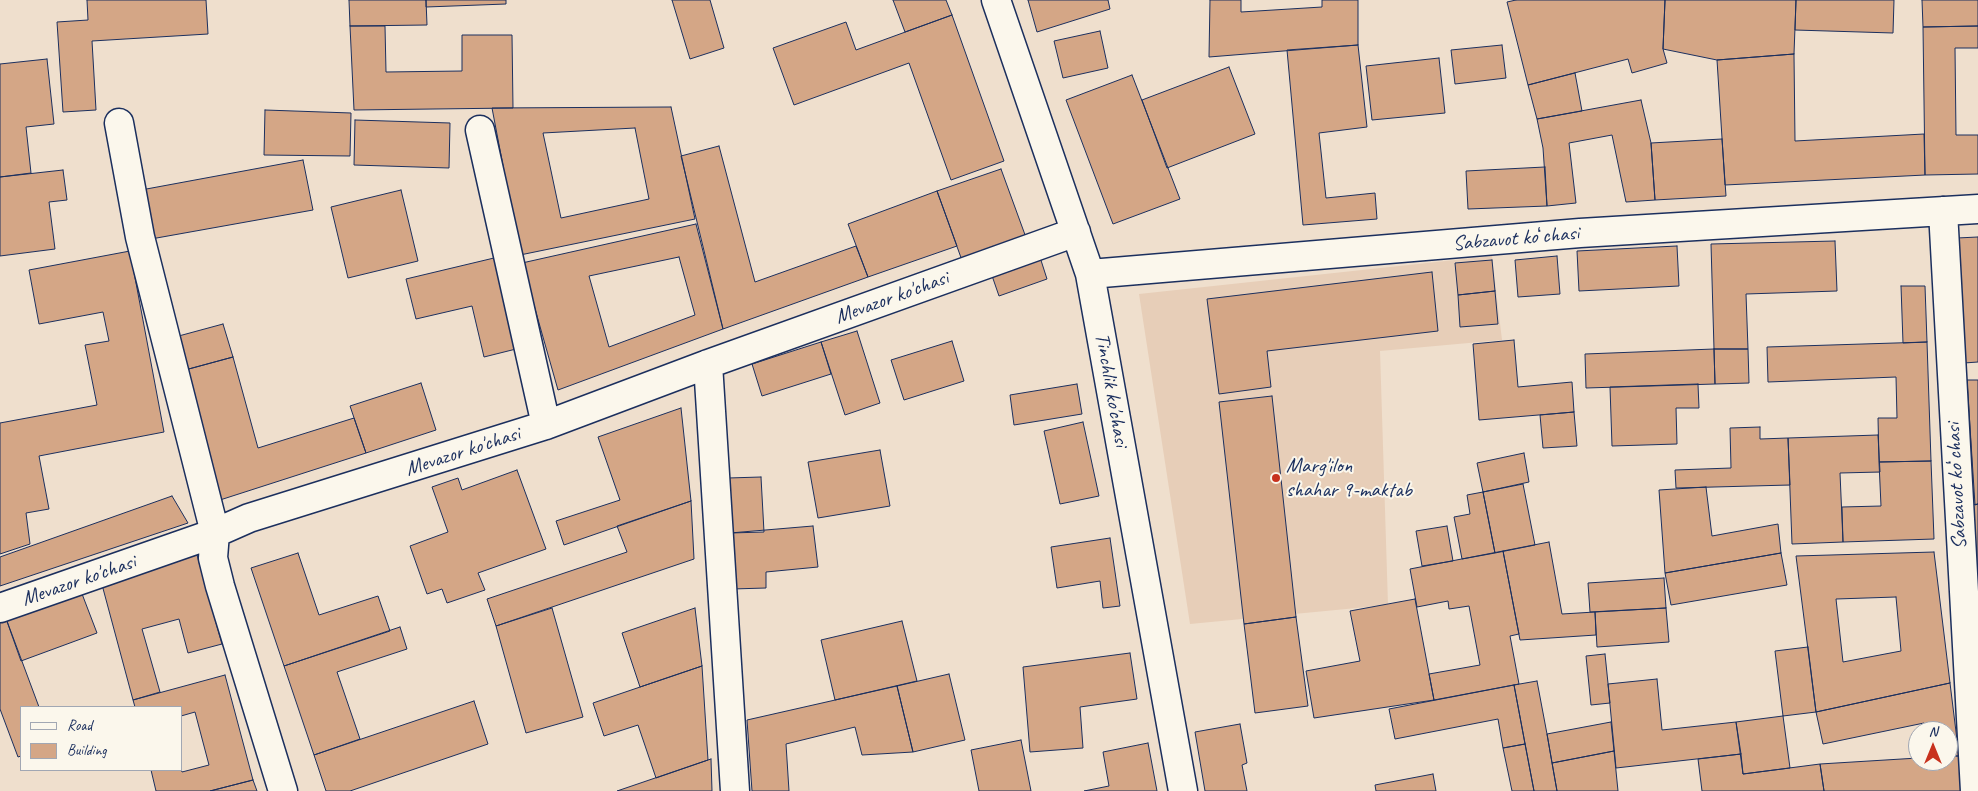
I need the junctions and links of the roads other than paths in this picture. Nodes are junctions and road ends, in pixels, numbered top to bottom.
1 (996, 0) edge
2 (119, 123) dead end
3 (480, 130) dead end
4 (1978, 209) edge
5 (1943, 211) junction
6 (1076, 232) junction
7 (1090, 274) junction
8 (708, 364) junction
9 (546, 425) junction
10 (215, 533) junction
11 (0, 608) edge
12 (283, 791) edge
13 (735, 791) edge
14 (1183, 791) edge
15 (1974, 791) edge

1 - 6 street, Tinchlik ko'chasi
2 - 10 street
3 - 9 street
4 - 5 street, Sabzavot koʻchasi
5 - 7 street, Sabzavot koʻchasi
5 - 15 street, Sabzavot koʻchasi
6 - 7 street, Tinchlik ko'chasi
6 - 8 street, Mevazor ko'chasi
7 - 14 street, Tinchlik ko'chasi
8 - 9 street, Mevazor ko'chasi
8 - 13 street
9 - 10 street, Mevazor ko'chasi
10 - 11 street, Mevazor ko'chasi
10 - 12 street

